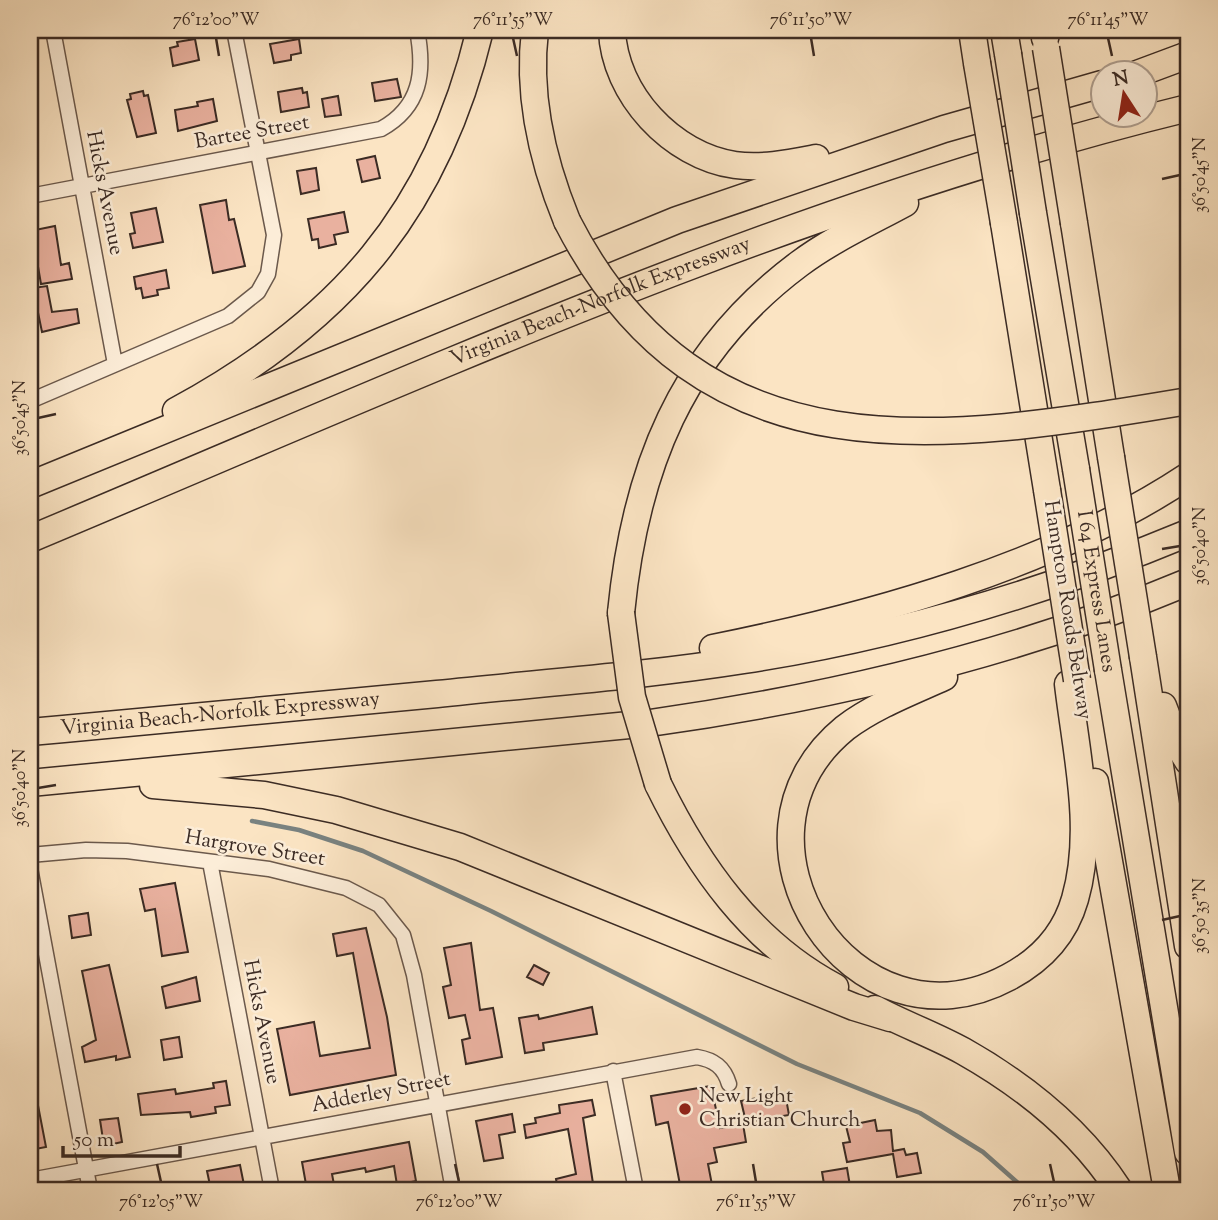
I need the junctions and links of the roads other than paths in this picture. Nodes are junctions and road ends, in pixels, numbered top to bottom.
1 (52, 30) edge
2 (234, 30) edge
3 (480, 30) edge
4 (535, 30) edge
5 (612, 30) edge
6 (972, 30) edge
7 (1045, 36) edge
8 (419, 37) edge
9 (1006, 42) edge
10 (1188, 55) edge
11 (1188, 62) edge
12 (1158, 67) edge
13 (1158, 69) edge
14 (1088, 88) edge
15 (1188, 108) edge
16 (944, 129) junction
17 (258, 153) junction
18 (969, 170) junction
19 (81, 186) junction
20 (30, 196) edge
21 (115, 364) junction
22 (30, 401) edge
23 (1188, 401) edge
24 (72, 468) junction
25 (1188, 476) edge
26 (30, 485) edge
27 (1188, 533) edge
28 (30, 539) edge
29 (1188, 582) edge
30 (1188, 591) edge
31 (1116, 611) junction
32 (1022, 642) junction
33 (1148, 656) junction
34 (1073, 682) junction
35 (547, 683) junction
36 (30, 732) edge
37 (1188, 761) edge
38 (33, 783) edge
39 (30, 855) edge
40 (210, 862) junction
41 (30, 868) edge
42 (1188, 946) edge
43 (890, 1017) junction
44 (613, 1071) junction
45 (729, 1084) dead end
46 (437, 1104) junction
47 (261, 1136) junction
48 (1188, 1152) edge
49 (86, 1169) junction
50 (30, 1180) edge
51 (90, 1190) edge
52 (272, 1190) edge
53 (453, 1190) edge
54 (636, 1190) edge
55 (1119, 1190) edge
56 (1167, 1190) edge

1 - 19 street, Hicks Avenue
2 - 17 street
3 - 24 highway
4 - 23 highway, bridge
5 - 16 highway
6 - 34 highway, Hampton Roads Beltway, bridge
7 - 33 highway, bridge
8 - 17 street, Bartee Street
9 - 48 highway, I 64 Express Lanes, bridge
10 - 12 highway
11 - 13 highway
14 - 16 highway
15 - 18 highway, Virginia Beach-Norfolk Expressway
16 - 24 highway
17 - 19 street, Bartee Street
17 - 21 street
18 - 28 highway, Virginia Beach-Norfolk Expressway
18 - 43 highway, bridge
19 - 20 street, Bartee Street
19 - 21 street, Hicks Avenue
21 - 22 street
24 - 26 highway
25 - 35 highway
27 - 35 highway, Virginia Beach-Norfolk Expressway
29 - 31 highway
30 - 31 highway
31 - 32 highway
32 - 34 highway
32 - 38 highway
33 - 37 highway
33 - 42 highway
34 - 56 highway, Hampton Roads Beltway
35 - 36 highway, Virginia Beach-Norfolk Expressway
38 - 43 highway
39 - 40 street, Hargrove Street
40 - 46 street, Hargrove Street
40 - 47 street, Hicks Avenue
41 - 49 street
43 - 55 highway
44 - 45 street, Adderley Street
44 - 46 street, Adderley Street
44 - 54 street
46 - 47 street, Adderley Street
46 - 53 street, Hargrove Street
47 - 49 street, Adderley Street
47 - 52 street, Hicks Avenue
49 - 50 street, Adderley Street
49 - 51 street

